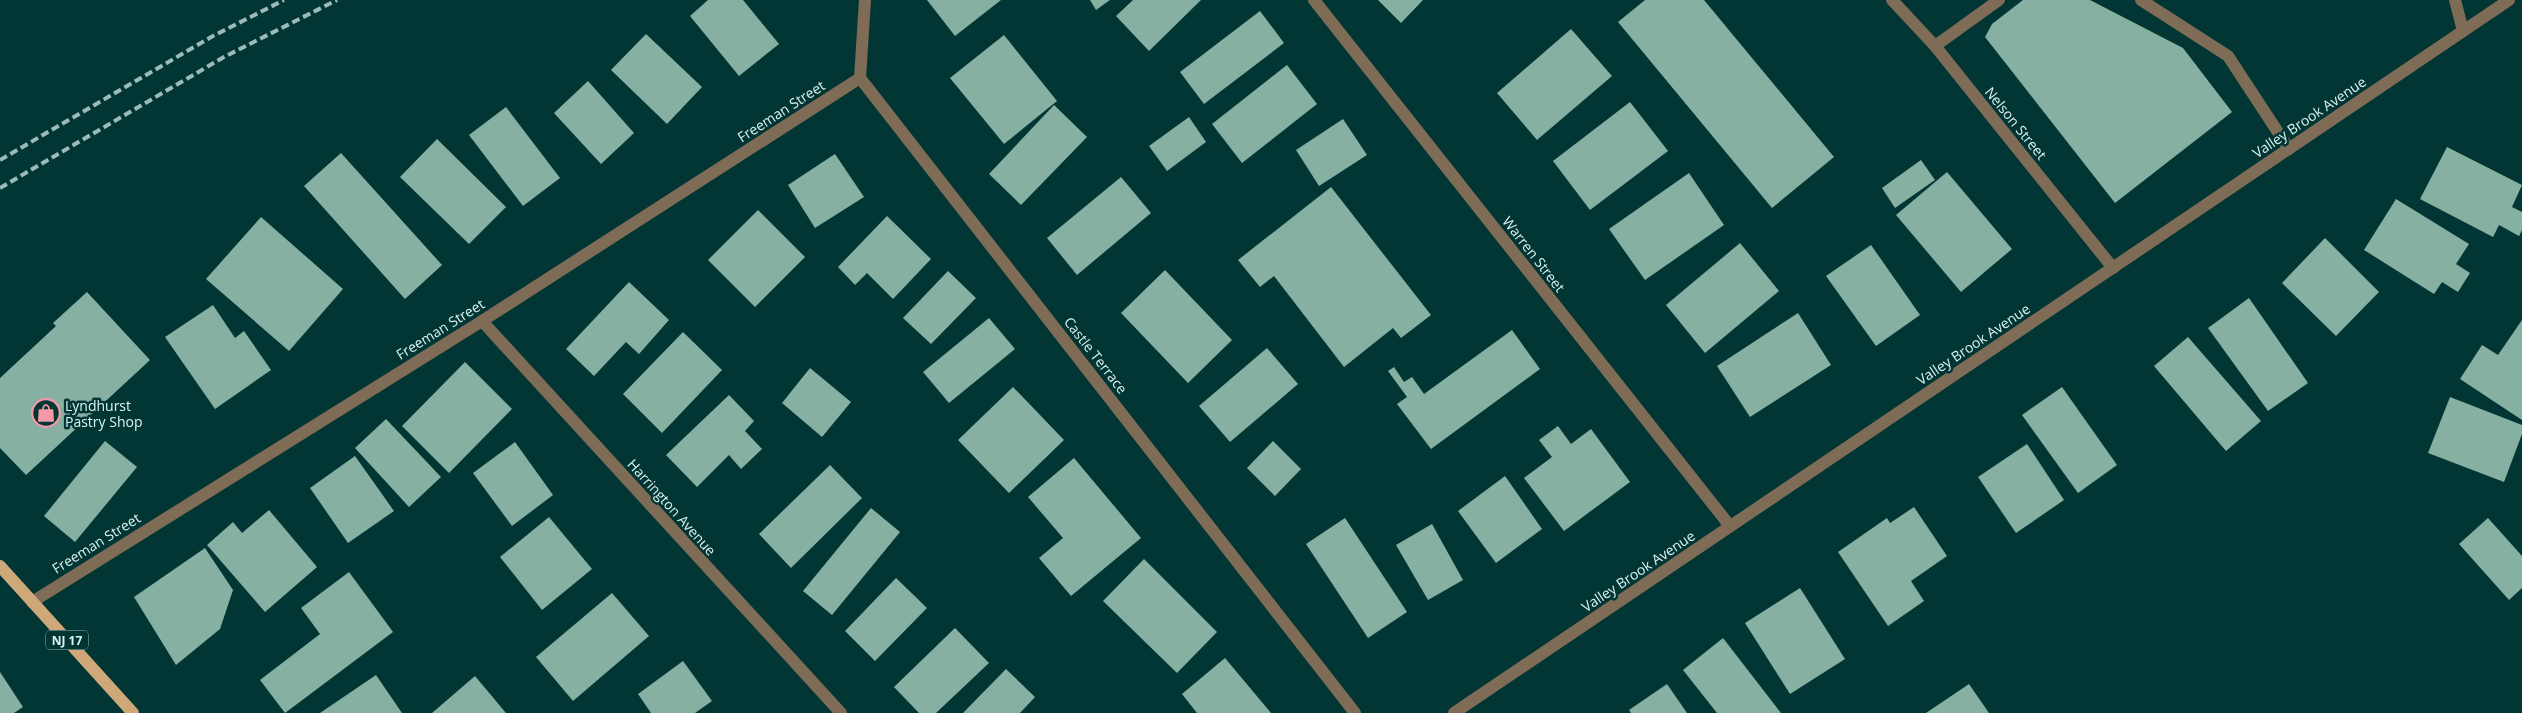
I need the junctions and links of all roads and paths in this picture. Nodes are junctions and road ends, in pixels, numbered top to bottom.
1 (864, 0) edge
2 (1314, 0) edge
3 (1892, 0) edge
4 (2000, 0) edge
5 (2141, 0) edge
6 (2455, 0) edge
7 (2510, 0) edge
8 (2463, 31) junction
9 (1935, 46) junction
10 (860, 78) junction
11 (2289, 149) junction
12 (2113, 268) junction
13 (482, 321) junction
14 (1730, 526) junction
15 (1, 570) edge
16 (32, 602) junction
17 (133, 713) edge
18 (840, 713) edge
19 (1355, 713) edge
20 (1454, 713) edge

1 - 10 street
2 - 14 street, Warren Street
3 - 9 street, Nelson Street
4 - 9 street
5 - 11 street
6 - 8 street
7 - 8 street, Valley Brook Avenue
8 - 11 street, Valley Brook Avenue
9 - 12 street, Nelson Street
10 - 13 street, Freeman Street
10 - 19 street, Castle Terrace
11 - 12 street, Valley Brook Avenue
12 - 14 street, Valley Brook Avenue
13 - 16 street, Freeman Street
13 - 18 street, Harrington Avenue
14 - 20 street, Valley Brook Avenue
15 - 16 main road, NJ 17
16 - 17 main road, NJ 17

